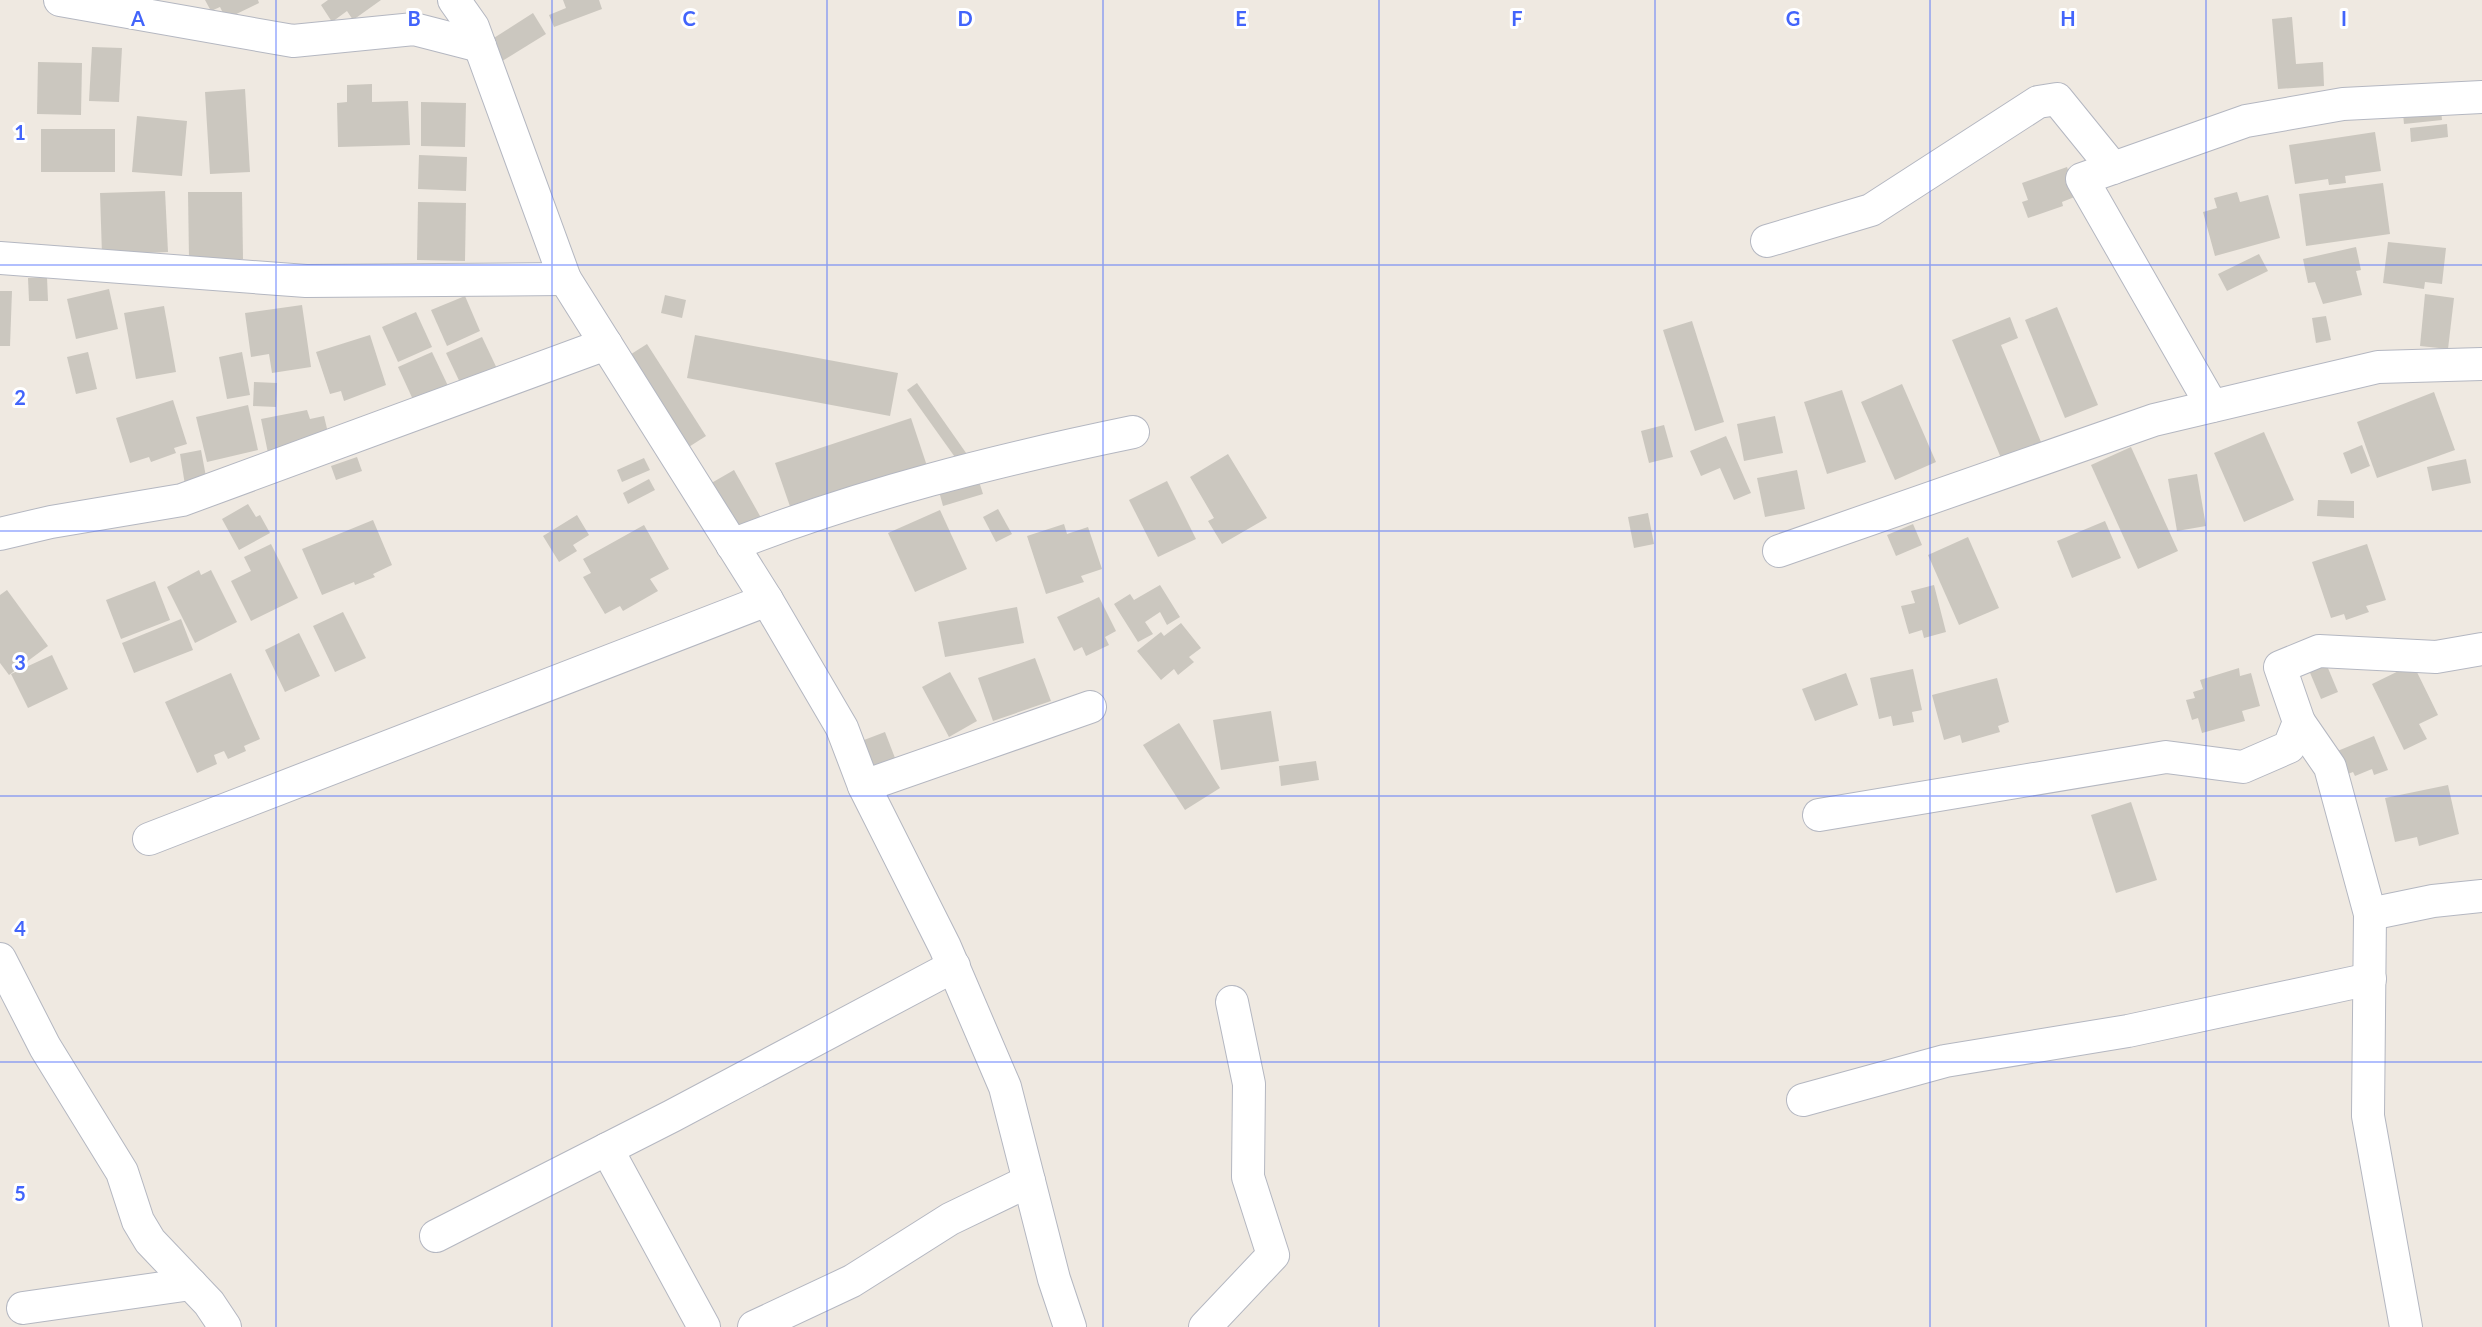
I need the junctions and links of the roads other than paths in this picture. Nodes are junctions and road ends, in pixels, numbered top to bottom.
1 (60, 0) edge
2 (457, 4) edge
3 (414, 29) junction
4 (480, 46) junction
5 (2482, 97) edge
6 (2113, 168) junction
7 (1767, 241) dead end
8 (0, 258) edge
9 (566, 279) junction
10 (606, 344) junction
11 (2482, 364) edge
12 (2212, 406) junction
13 (1133, 432) dead end
14 (0, 534) edge
15 (732, 545) junction
16 (1779, 551) dead end
17 (767, 600) junction
18 (2482, 649) edge
19 (1090, 707) dead end
20 (2298, 722) junction
21 (864, 786) junction
22 (1819, 816) dead end
23 (149, 840) dead end
24 (2482, 896) edge
25 (2370, 914) junction
26 (0, 958) edge
27 (954, 966) junction
28 (2370, 979) junction
29 (1232, 1002) dead end
30 (1803, 1100) dead end
31 (607, 1149) junction
32 (1029, 1181) junction
33 (436, 1236) dead end
34 (191, 1284) junction
35 (23, 1308) dead end
36 (225, 1327) edge
37 (704, 1327) edge
38 (754, 1327) edge
39 (1070, 1327) edge
40 (1205, 1327) edge
41 (2406, 1327) edge

1 - 3 street
2 - 3 street
2 - 4 street
3 - 4 street
4 - 9 street
5 - 6 street
6 - 7 street
6 - 12 street
8 - 9 street
9 - 10 street
10 - 14 street
10 - 15 street
11 - 12 street
12 - 16 street
13 - 15 street
15 - 17 street
17 - 21 street
17 - 23 street
18 - 20 street
19 - 21 street
20 - 22 street
20 - 25 street
21 - 27 street
24 - 25 street
25 - 28 street
26 - 34 street
27 - 31 street
27 - 32 street
28 - 30 street
28 - 41 street
29 - 40 street
31 - 33 street
31 - 37 street
32 - 38 street
32 - 39 street
34 - 35 street
34 - 36 street

